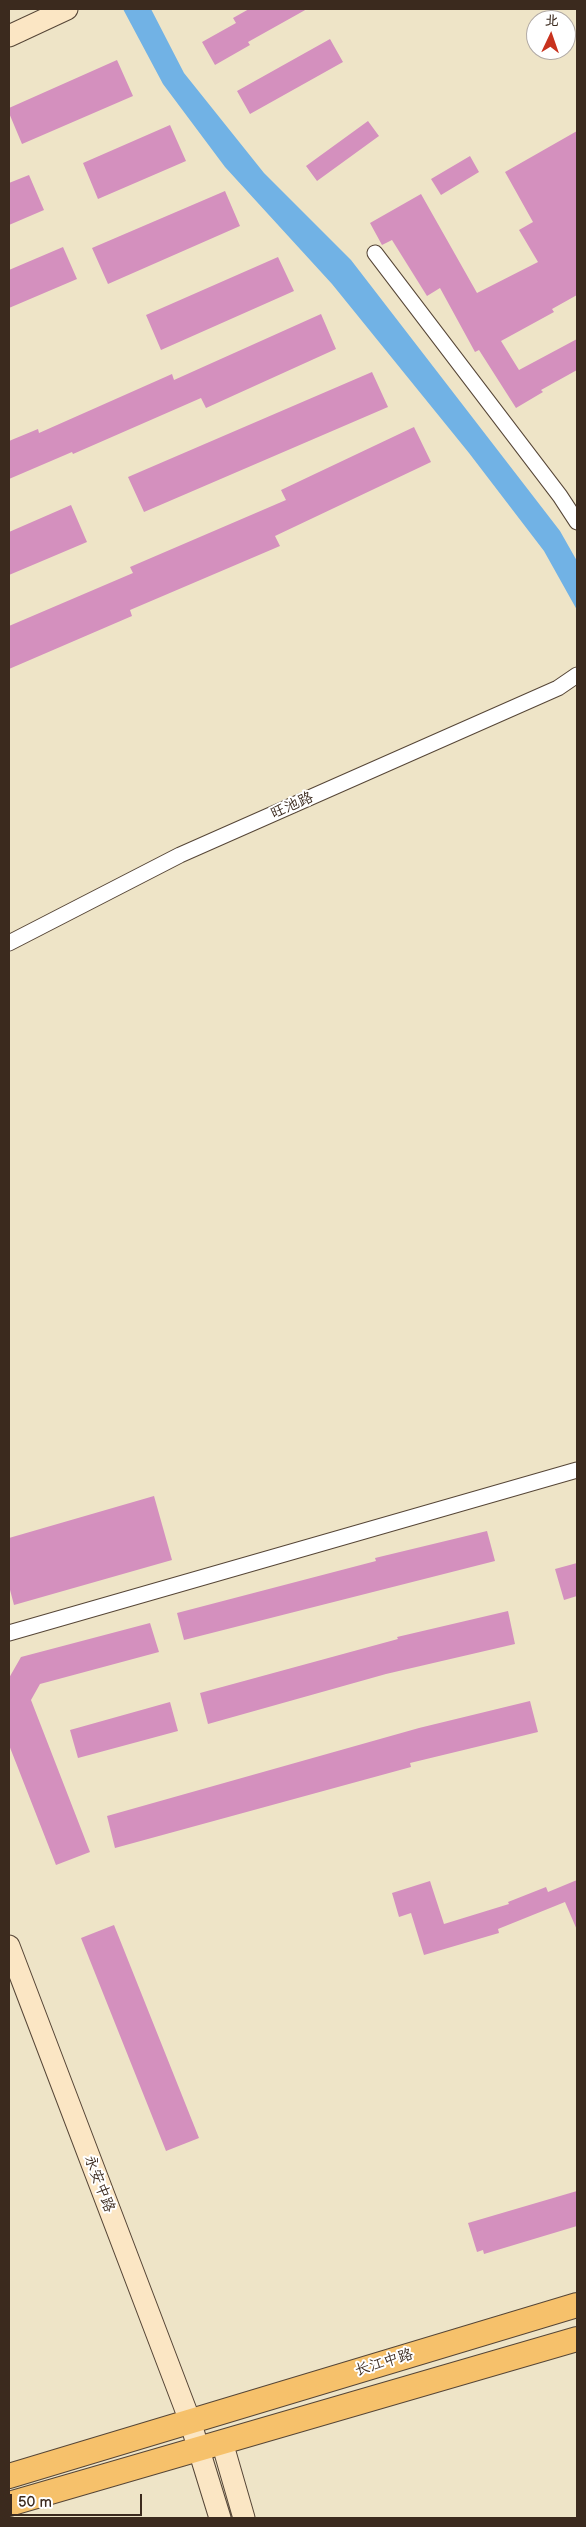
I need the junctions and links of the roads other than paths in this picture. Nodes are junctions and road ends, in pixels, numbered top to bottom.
1 (67, 9) edge
2 (9, 36) edge
3 (375, 253) dead end
4 (577, 522) edge
5 (577, 675) edge
6 (9, 943) edge
7 (577, 1470) edge
8 (9, 1632) edge
9 (9, 1946) edge
10 (577, 2305) edge
11 (577, 2339) edge
12 (190, 2421) junction
13 (211, 2445) junction
14 (9, 2476) edge
15 (9, 2504) edge
16 (220, 2518) edge
17 (244, 2518) edge

1 - 2 street
3 - 4 street
5 - 6 street, 旺池路
7 - 8 street
9 - 12 street, 永安中路
10 - 12 main road, 长江中路
11 - 13 main road, 长江中路
12 - 13 street, 永安中路
12 - 14 main road, 长江中路
13 - 15 main road, 长江中路
13 - 16 street
13 - 17 street

